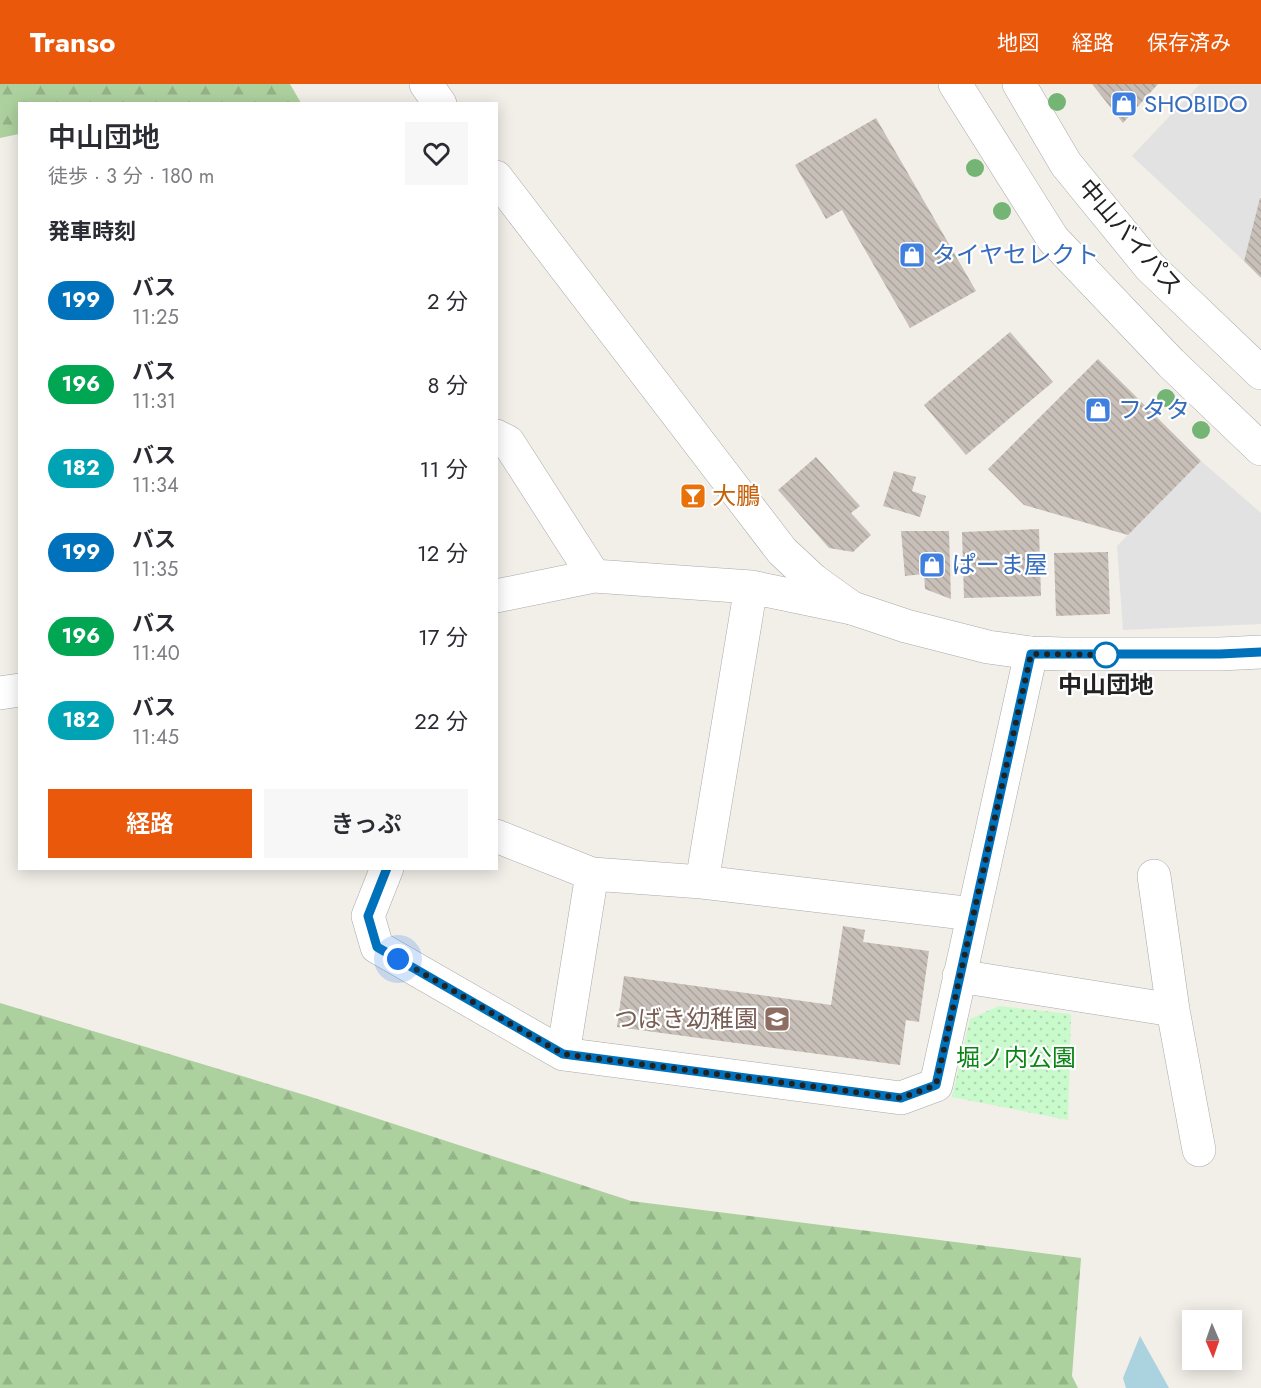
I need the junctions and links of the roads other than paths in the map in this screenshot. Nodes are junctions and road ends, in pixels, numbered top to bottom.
1 (426, 84) edge
2 (955, 84) edge
3 (1019, 84) edge
4 (439, 102) edge
5 (498, 180) edge
6 (1261, 373) edge
7 (498, 437) edge
8 (1261, 449) edge
9 (594, 576) junction
10 (751, 587) junction
11 (498, 596) edge
12 (852, 608) junction
13 (1261, 652) edge
14 (1031, 654) junction
15 (18, 690) edge
16 (0, 693) edge
17 (498, 837) edge
18 (386, 870) edge
19 (592, 874) junction
20 (1154, 876) dead end
21 (702, 882) junction
22 (973, 914) junction
23 (959, 976) junction
24 (1173, 1010) junction
25 (563, 1054) junction
26 (1199, 1150) dead end

1 - 4 street
2 - 8 street
3 - 6 street, 中山バイパス
5 - 12 street
7 - 9 street
9 - 10 street
9 - 11 street
10 - 12 street
10 - 21 street
12 - 14 street
13 - 14 street
14 - 22 street
15 - 16 street
17 - 19 street
18 - 25 street
19 - 21 street
19 - 25 street
20 - 24 street
21 - 22 street
22 - 23 street
23 - 24 street
23 - 25 street
24 - 26 street

